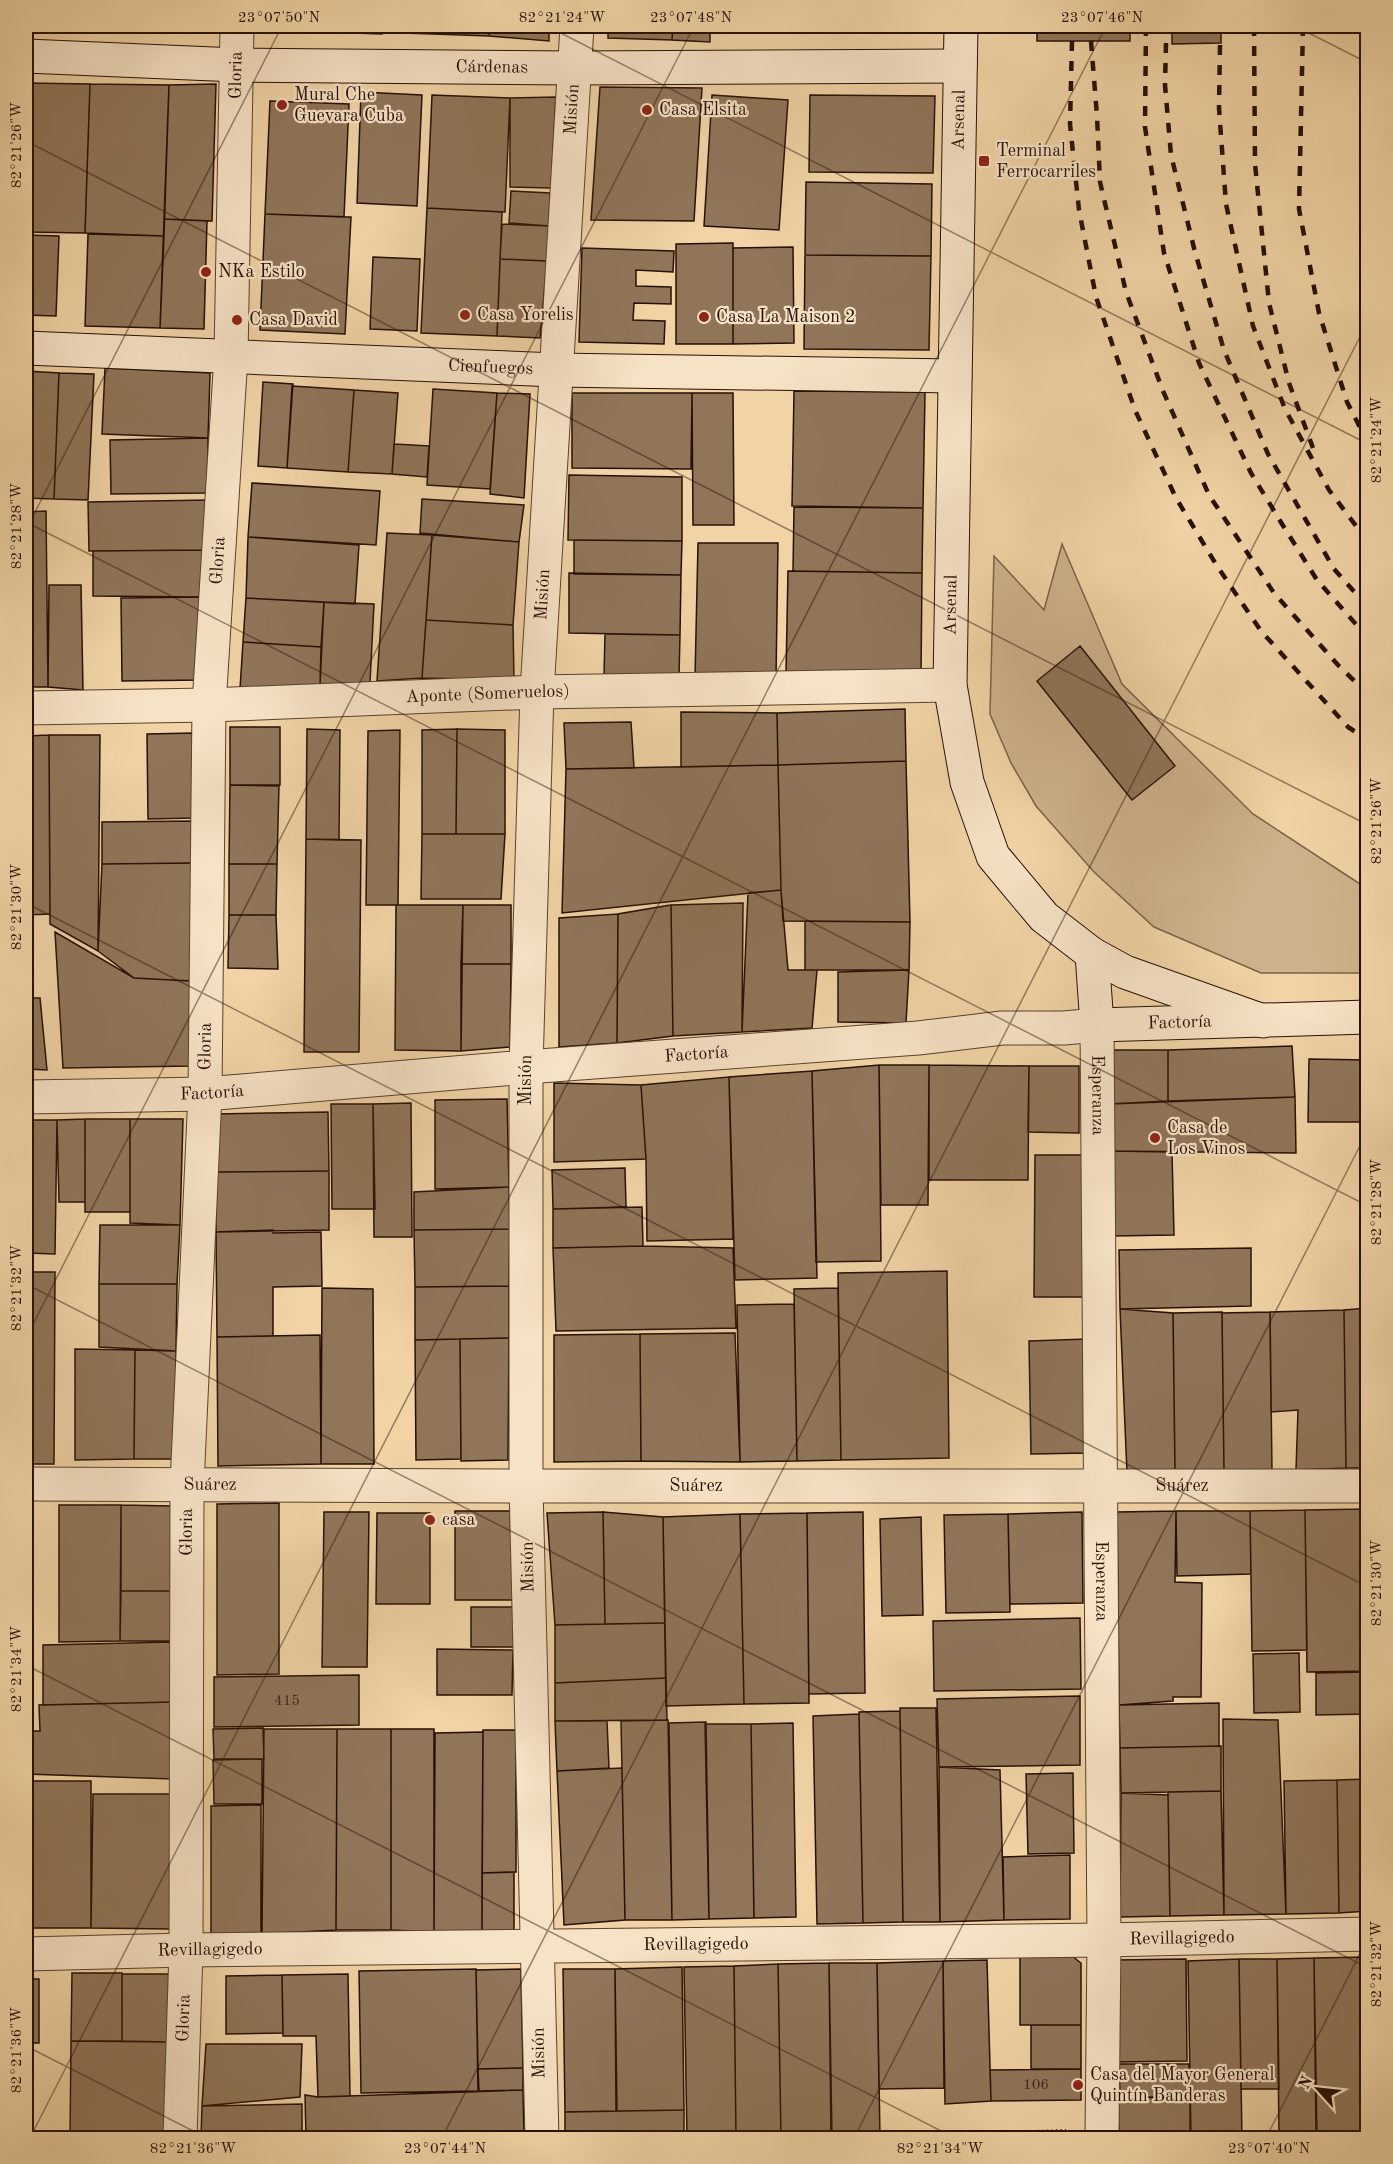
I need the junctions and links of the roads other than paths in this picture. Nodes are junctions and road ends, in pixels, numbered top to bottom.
1 (237, 26) edge
2 (577, 26) edge
3 (961, 26) edge
4 (26, 56) edge
5 (237, 65) junction
6 (960, 66) junction
7 (574, 68) junction
8 (26, 348) edge
9 (231, 356) junction
10 (556, 370) junction
11 (955, 376) junction
12 (950, 685) junction
13 (537, 692) junction
14 (209, 705) junction
15 (26, 708) edge
16 (1092, 954) junction
17 (1368, 1017) edge
18 (1263, 1021) junction
19 (1097, 1025) junction
20 (526, 1067) junction
21 (205, 1094) junction
22 (26, 1097) edge
23 (26, 1484) edge
24 (187, 1485) junction
25 (526, 1486) junction
26 (1101, 1486) junction
27 (1368, 1486) edge
28 (1368, 1934) edge
29 (1104, 1940) junction
30 (537, 1947) junction
31 (186, 1950) junction
32 (26, 1954) edge
33 (1102, 2134) edge
34 (180, 2139) edge
35 (542, 2139) edge

1 - 5 street, Gloria
2 - 7 street, Misión
3 - 6 street, Arsenal
4 - 5 street, Cárdenas
5 - 7 street, Cárdenas
5 - 9 street, Gloria
6 - 7 street, Cárdenas
6 - 11 street, Arsenal
7 - 10 street, Misión
8 - 9 street, Cienfuegos
9 - 10 street, Cienfuegos
9 - 14 street, Gloria
10 - 11 street, Cienfuegos
10 - 13 street, Misión
11 - 12 street, Arsenal
12 - 13 street, Aponte (Someruelos)
12 - 16 street, Arsenal
13 - 14 street, Aponte (Someruelos)
13 - 20 street, Misión
14 - 15 street, Aponte (Someruelos)
14 - 21 street, Gloria
16 - 18 street, Arsenal
16 - 19 street, Esperanza
17 - 18 street, Factoría
18 - 19 street, Factoría
19 - 20 street, Factoría
19 - 26 street, Esperanza
20 - 21 street, Factoría
20 - 25 street, Misión
21 - 22 street, Factoría
21 - 24 street, Gloria
23 - 24 street, Suárez
24 - 25 street, Suárez
24 - 31 street, Gloria
25 - 26 street, Suárez
25 - 30 street, Misión
26 - 27 street, Suárez
26 - 29 street, Esperanza
28 - 29 street, Revillagigedo
29 - 30 street, Revillagigedo
29 - 33 street, Esperanza
30 - 31 street, Revillagigedo
30 - 35 street, Misión
31 - 32 street, Revillagigedo
31 - 34 street, Gloria

